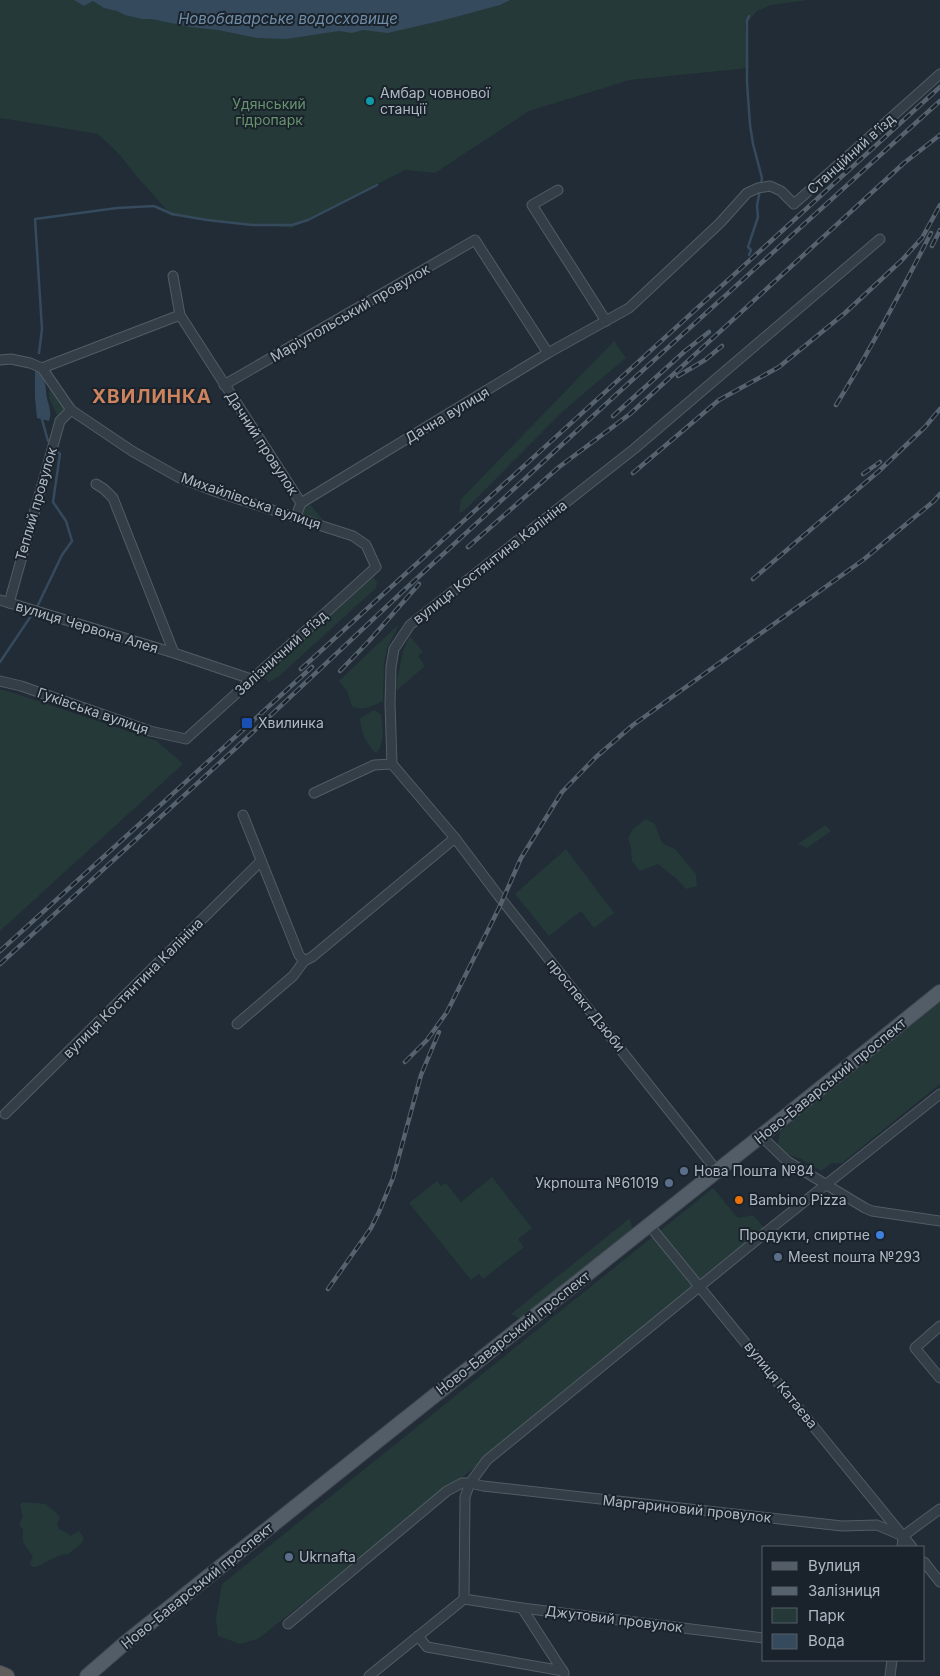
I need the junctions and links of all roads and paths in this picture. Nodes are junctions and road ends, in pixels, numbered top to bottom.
1 (940, 74) edge
2 (762, 187) joint
3 (558, 190) dead end
4 (880, 239) dead end
5 (173, 276) dead end
6 (180, 315) junction
7 (606, 321) junction
8 (548, 353) junction
9 (0, 360) edge
10 (42, 368) junction
11 (224, 385) junction
12 (71, 410) junction
13 (96, 484) dead end
14 (300, 503) junction
15 (296, 516) junction
16 (376, 567) joint
17 (4, 602) edge
18 (174, 653) junction
19 (251, 679) junction
20 (0, 681) edge
21 (186, 739) joint
22 (392, 764) junction
23 (314, 793) dead end
24 (243, 815) dead end
25 (454, 838) junction
26 (260, 861) junction
27 (304, 961) junction
28 (940, 992) edge
29 (238, 1024) dead end
30 (940, 1094) edge
31 (5, 1114) dead end
32 (762, 1136) junction
33 (717, 1171) junction
34 (825, 1185) junction
35 (940, 1221) edge
36 (649, 1224) junction
37 (701, 1286) junction
38 (940, 1326) edge
39 (940, 1378) edge
40 (470, 1483) junction
41 (940, 1509) edge
42 (903, 1536) junction
43 (902, 1546) edge
44 (911, 1546) edge
45 (925, 1563) edge
46 (940, 1582) edge
47 (464, 1599) junction
48 (522, 1608) junction
49 (288, 1624) dead end
50 (418, 1636) junction
51 (762, 1638) edge
52 (892, 1661) edge
53 (0, 1673) edge
54 (564, 1674) edge
55 (7, 1676) edge
56 (87, 1676) edge
57 (369, 1676) edge
58 (890, 1676) edge

1 - 2 street, Станційний в’їзд
2 - 7 street, Дачна вулиця
3 - 7 street
4 - 22 street, вулиця Костянтина Калініна
5 - 6 street, Дачний провулок
6 - 10 street
6 - 11 street, Дачний провулок
7 - 8 street, Дачна вулиця
8 - 11 street, Маріупольський провулок
8 - 14 street, Дачна вулиця
9 - 10 street
10 - 12 street, Михайлівська вулиця
11 - 14 street, Дачний провулок
12 - 15 street, Михайлівська вулиця
12 - 17 street, Теплий провулок
13 - 18 street, вулиця Червона Алея
14 - 15 street
15 - 16 street, Михайлівська вулиця
16 - 19 street, Залізничний в’їзд
17 - 18 street, вулиця Червона Алея
18 - 19 street, вулиця Червона Алея
19 - 21 street, Залізничний в’їзд
20 - 21 street, Гуківська вулиця
22 - 23 street
22 - 25 street
24 - 26 street
25 - 27 street
25 - 33 street, проспект Дзюби
26 - 27 street
26 - 31 street, вулиця Костянтина Калініна
27 - 29 street
28 - 32 main road, Ново-Баварський проспект
30 - 34 street
32 - 33 main road, Ново-Баварський проспект
32 - 34 street
33 - 36 main road, Ново-Баварський проспект
34 - 35 street
34 - 37 street
36 - 37 street, вулиця Катаєва
36 - 56 main road, Ново-Баварський проспект
37 - 40 street
37 - 42 street, вулиця Катаєва
38 - 39 street
40 - 42 street, Маргариновий провулок
40 - 47 street
40 - 49 street
41 - 42 street
42 - 43 street
42 - 44 street, вулиця Катаєва
45 - 46 street
47 - 48 street, Джутовий провулок
47 - 50 street
48 - 51 street, Джутовий провулок
48 - 54 street
50 - 54 street
50 - 57 street
52 - 58 street
53 - 55 highway

